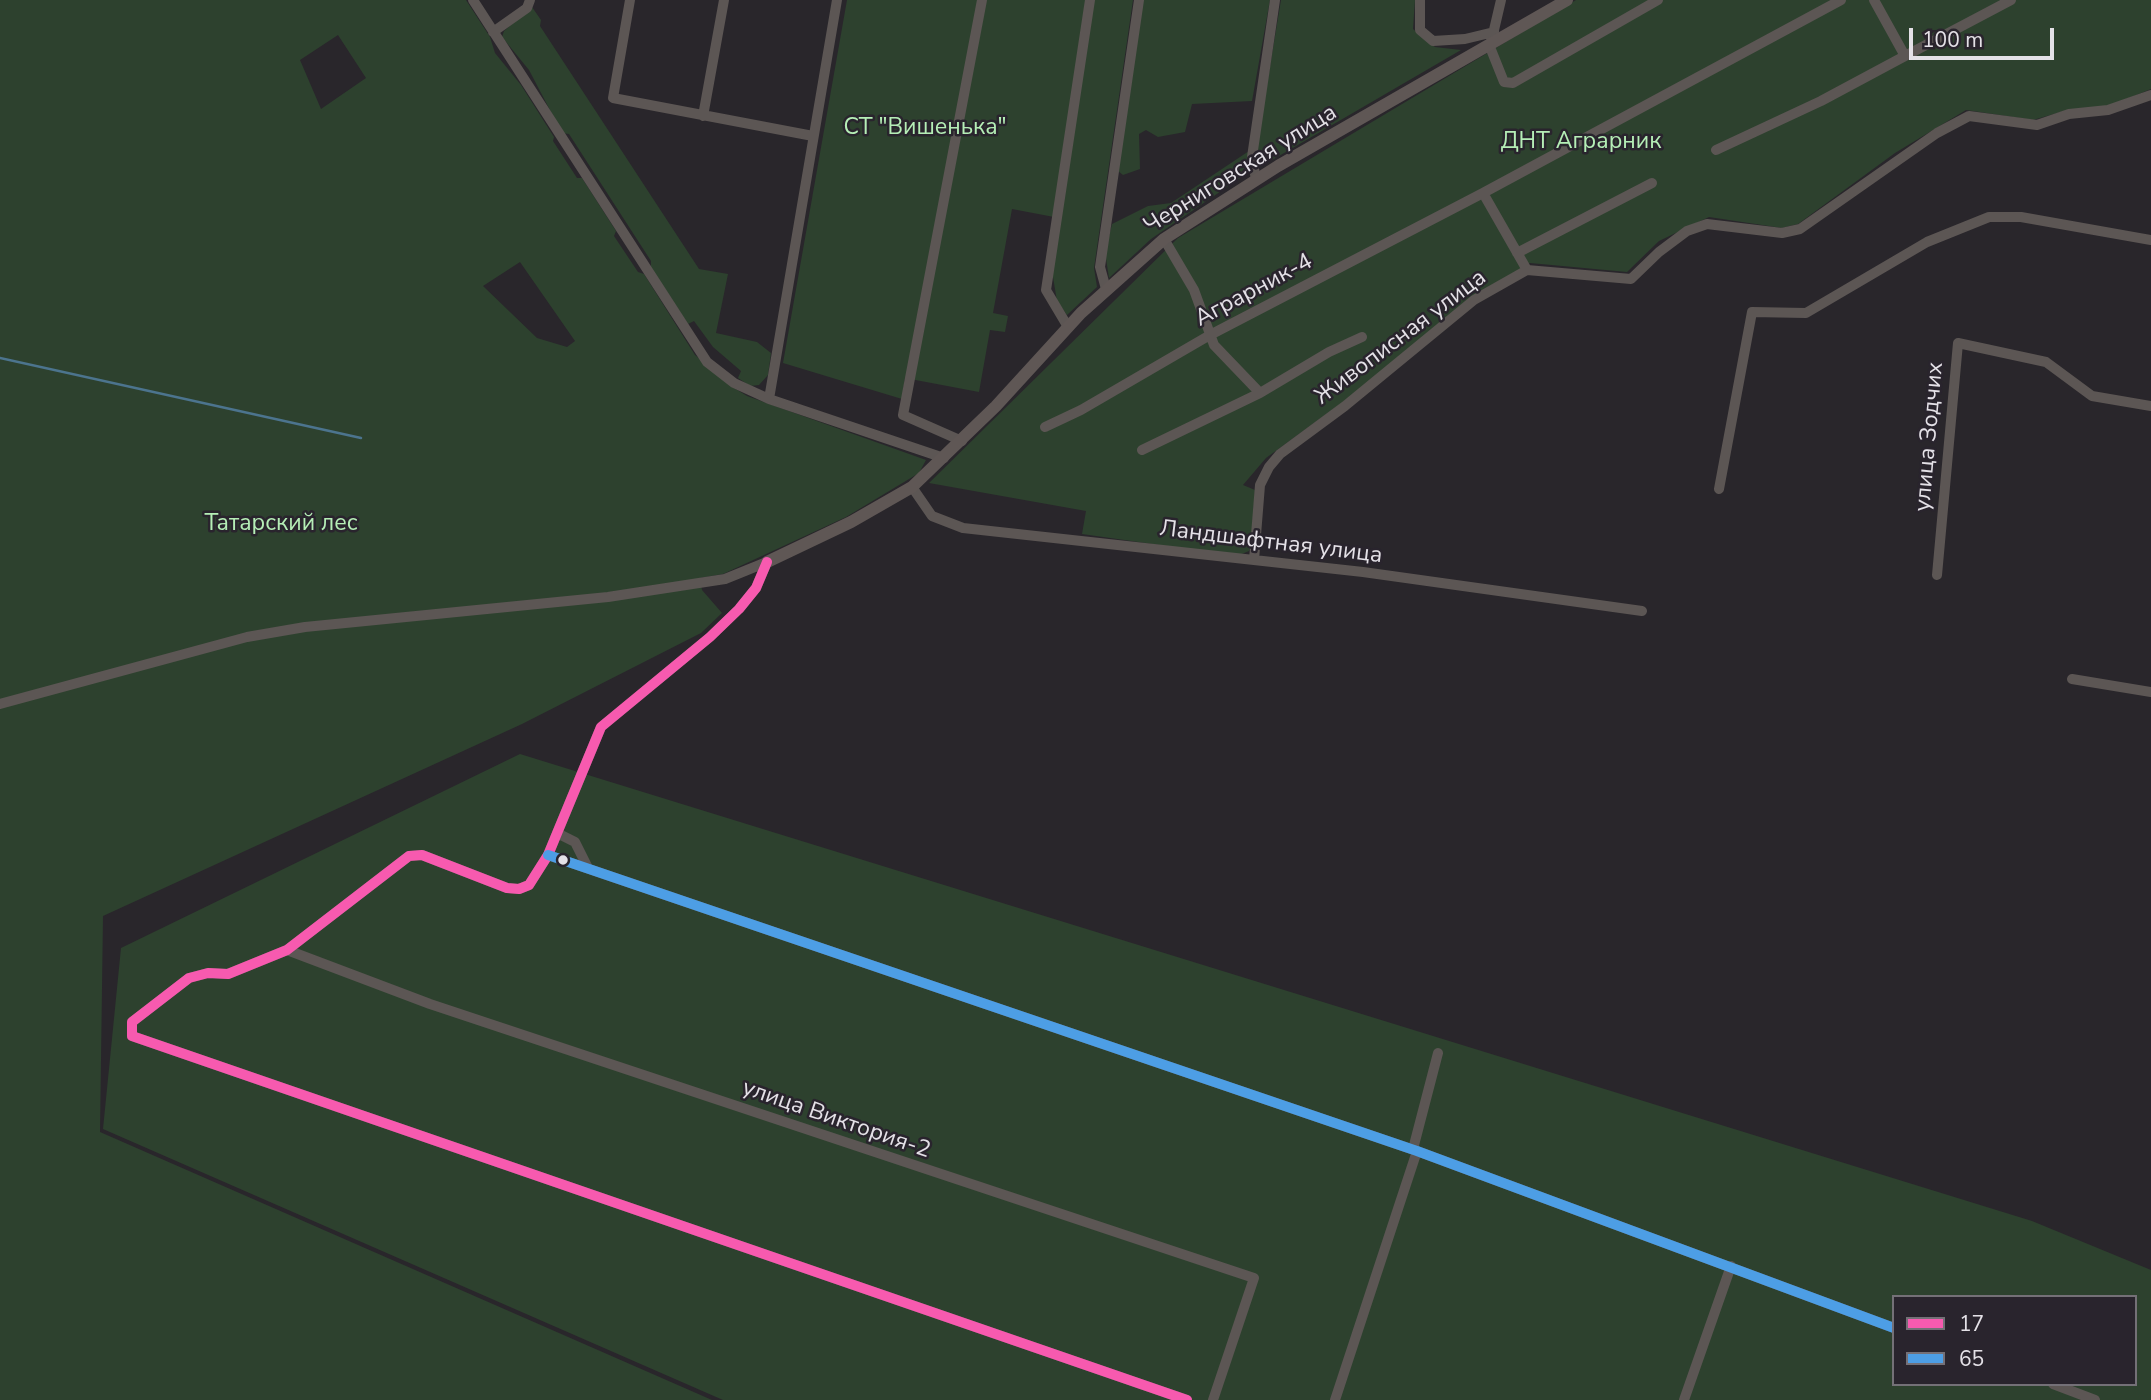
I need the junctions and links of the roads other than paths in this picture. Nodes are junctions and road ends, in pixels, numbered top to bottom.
1 (473, 0) edge
2 (530, 0) edge
3 (630, 0) edge
4 (724, 0) edge
5 (837, 0) edge
6 (982, 0) edge
7 (1090, 0) edge
8 (1139, 0) edge
9 (1275, 0) edge
10 (1420, 0) edge
11 (1501, 0) edge
12 (1567, 0) edge
13 (1658, 0) edge
14 (1840, 0) edge
15 (1874, 0) edge
16 (2011, 0) edge
17 (493, 32) junction
18 (1494, 32) junction
19 (1489, 47) junction
20 (1903, 53) junction
21 (2151, 95) edge
22 (703, 116) junction
23 (813, 136) junction
24 (1716, 150) dead end
25 (1256, 180) junction
26 (1652, 183) dead end
27 (1483, 192) junction
28 (1164, 239) junction
29 (2151, 240) edge
30 (1517, 253) junction
31 (1527, 270) junction
32 (1107, 289) junction
33 (1068, 327) junction
34 (1210, 335) junction
35 (1362, 337) dead end
36 (1260, 393) junction
37 (769, 399) junction
38 (2151, 406) edge
39 (1045, 427) dead end
40 (962, 440) junction
41 (1142, 450) dead end
42 (944, 457) junction
43 (912, 487) junction
44 (1719, 489) dead end
45 (1254, 560) junction
46 (767, 562) junction
47 (1937, 575) dead end
48 (1642, 611) dead end
49 (2072, 679) dead end
50 (2151, 692) edge
51 (0, 704) edge
52 (557, 833) junction
53 (548, 855) junction
54 (589, 868) junction
55 (287, 950) junction
56 (1438, 1053) dead end
57 (1415, 1150) junction
58 (1731, 1266) junction
59 (1892, 1327) edge
60 (2058, 1386) edge
61 (1187, 1400) edge
62 (1213, 1400) edge
63 (1335, 1400) edge
64 (1684, 1400) edge
65 (2095, 1400) edge

1 - 17 street
2 - 17 street
3 - 22 street
4 - 22 street
5 - 23 street
6 - 40 street
7 - 33 street
8 - 32 street
9 - 25 street
10 - 18 street
11 - 18 street
12 - 19 street, Черниговская улица
13 - 19 street
14 - 27 street, Аграрник-4
15 - 20 street
16 - 20 street
17 - 37 street
18 - 19 street
19 - 25 street, Черниговская улица
20 - 24 street
21 - 31 street
22 - 23 street
23 - 37 street
25 - 28 street, Черниговская улица
26 - 30 street
27 - 30 street
27 - 34 street, Аграрник-4
28 - 32 street, Черниговская улица
28 - 34 street
29 - 44 street
30 - 31 street
31 - 45 street, Живописная улица
32 - 33 street, Черниговская улица
33 - 40 street, Черниговская улица
34 - 36 street
34 - 39 street, Аграрник-4
35 - 36 street
36 - 41 street
37 - 42 street
38 - 47 street, улица Зодчих
40 - 42 street, Черниговская улица
42 - 43 street, Черниговская улица
43 - 45 street, Ландшафтная улица
43 - 46 street, Черниговская улица
45 - 48 street, Ландшафтная улица
46 - 51 street
46 - 52 street
49 - 50 street
52 - 53 street
52 - 54 street
53 - 54 street
53 - 55 street
54 - 57 street
55 - 61 street
55 - 62 street, улица Виктория-2
56 - 57 street
57 - 58 street
57 - 63 street
58 - 59 street
58 - 64 street
60 - 65 street

